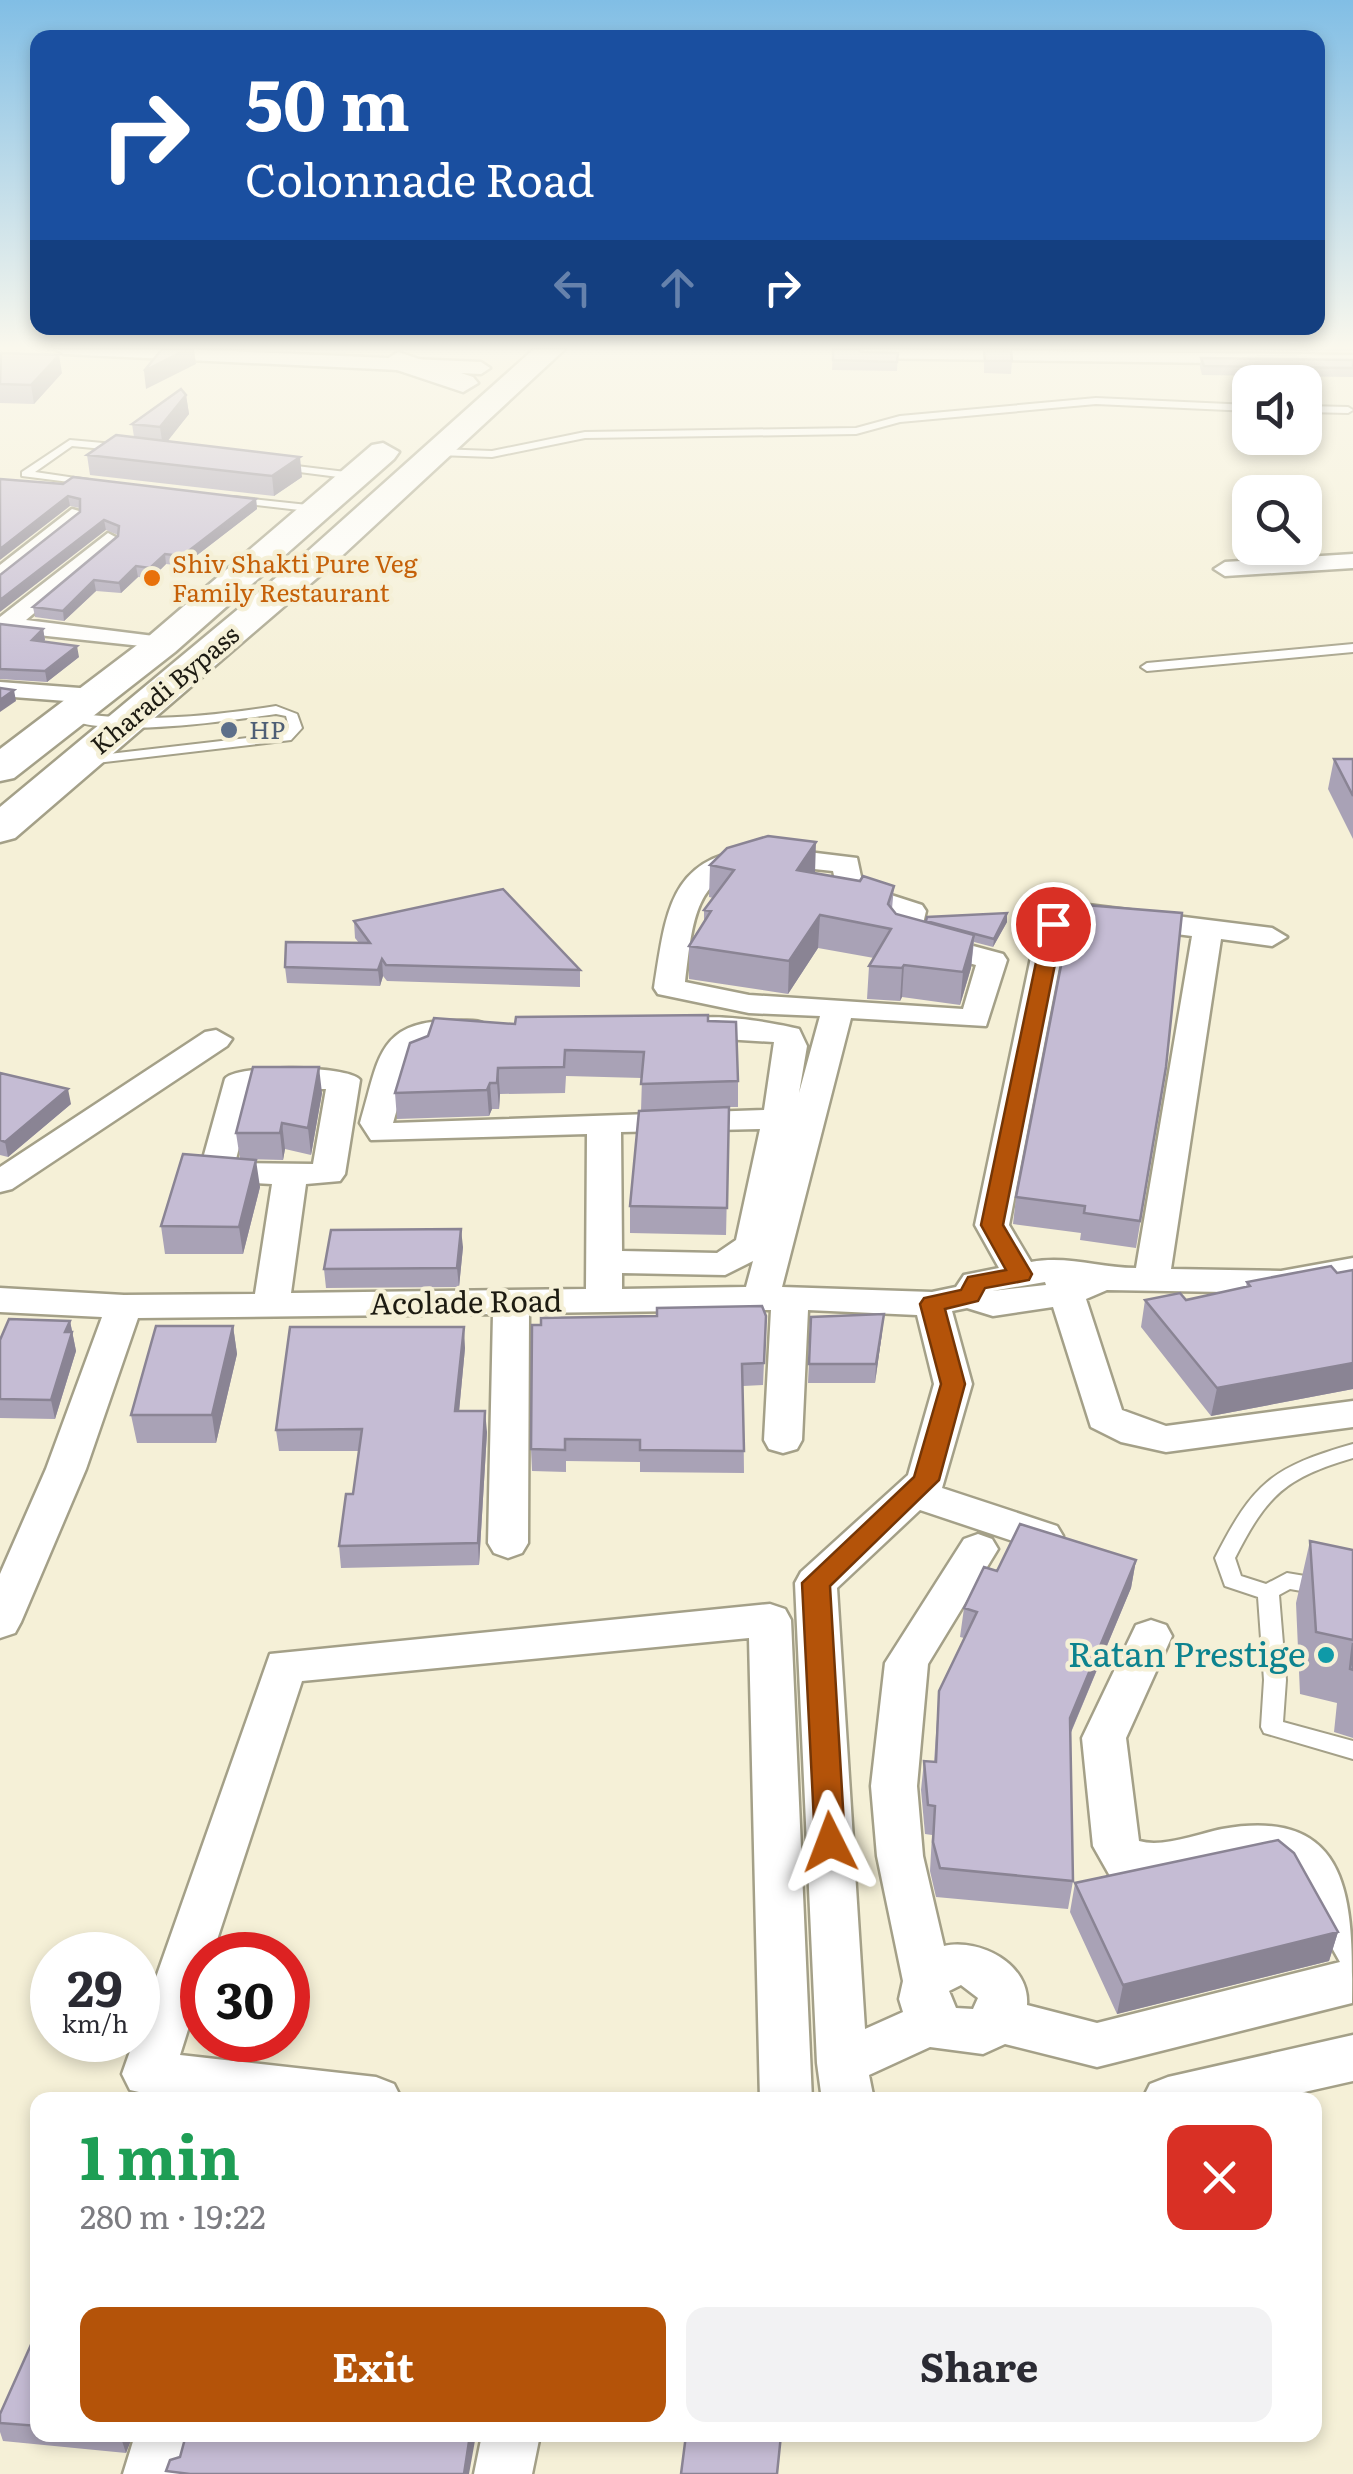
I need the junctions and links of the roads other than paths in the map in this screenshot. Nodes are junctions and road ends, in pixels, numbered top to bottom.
1 (40, 464) edge
2 (262, 464) edge
3 (368, 464) edge
4 (424, 464) edge
5 (354, 476) junction
6 (103, 484) edge
7 (228, 499) edge
8 (316, 509) junction
9 (72, 516) edge
10 (108, 539) edge
11 (1353, 561) edge
12 (1224, 569) dead end
13 (0, 576) edge
14 (4, 624) edge
15 (162, 644) junction
16 (1353, 648) edge
17 (1147, 667) dead end
18 (0, 689) edge
19 (81, 706) junction
20 (124, 725) junction
21 (8, 758) edge
22 (80, 761) junction
23 (0, 829) edge
24 (1208, 930) junction
25 (1272, 938) dead end
26 (838, 1008) junction
27 (656, 1029) edge
28 (504, 1030) edge
29 (216, 1039) dead end
30 (779, 1119) junction
31 (604, 1123) junction
32 (290, 1174) dead end
33 (0, 1182) edge
34 (604, 1262) junction
35 (1353, 1269) edge
36 (1062, 1279) junction
37 (1152, 1280) junction
38 (775, 1299) junction
39 (0, 1300) edge
40 (951, 1300) junction
41 (604, 1301) junction
42 (511, 1302) junction
43 (271, 1306) junction
44 (124, 1307) junction
45 (1353, 1414) edge
46 (783, 1440) dead end
47 (1353, 1450) edge
48 (914, 1492) junction
49 (1043, 1536) edge
50 (508, 1543) dead end
51 (978, 1549) dead end
52 (1268, 1592) junction
53 (1353, 1592) edge
54 (0, 1622) edge
55 (1151, 1636) dead end
56 (1353, 1750) edge
57 (1353, 1946) edge
58 (1353, 1979) edge
59 (931, 2000) junction
60 (1353, 2058) edge
61 (845, 2081) edge
62 (306, 2092) edge
63 (786, 2092) edge
64 (1203, 2092) edge
65 (162, 2442) edge
66 (510, 2442) edge
67 (152, 2474) edge
68 (503, 2474) edge

1 - 6 lane
2 - 5 lane
3 - 5 highway, Kharadi Bypass
4 - 20 highway, Kharadi Bypass
5 - 8 highway, Kharadi Bypass
7 - 8 lane
8 - 15 highway, Kharadi Bypass
9 - 13 street
10 - 14 street
11 - 12 street
14 - 15 street
15 - 19 highway, Kharadi Bypass
16 - 17 lane
18 - 19 street
19 - 20 lane
19 - 21 highway, Kharadi Bypass
20 - 22 highway, Kharadi Bypass
20 - 22 lane
22 - 23 highway, Kharadi Bypass
24 - 25 street
24 - 36 street
24 - 37 street
26 - 26 street
26 - 38 street
27 - 30 street
28 - 31 street
29 - 33 street
30 - 31 street
30 - 34 street
31 - 34 street
32 - 43 street
34 - 41 street
35 - 37 street
36 - 37 street
36 - 40 street, Acolade Road
36 - 40 street
36 - 45 street
38 - 40 street, Acolade Road
38 - 41 street, Acolade Road
38 - 46 street
39 - 44 street, Acolade Road
40 - 48 street
41 - 42 street, Acolade Road
42 - 43 street, Acolade Road
42 - 50 street
43 - 44 street, Acolade Road
44 - 54 street
47 - 52 lane
48 - 49 street
48 - 61 street
51 - 59 street
52 - 53 lane
52 - 56 lane
55 - 57 street
58 - 59 street
59 - 61 street
60 - 64 street
62 - 63 street
65 - 67 street
66 - 68 street

